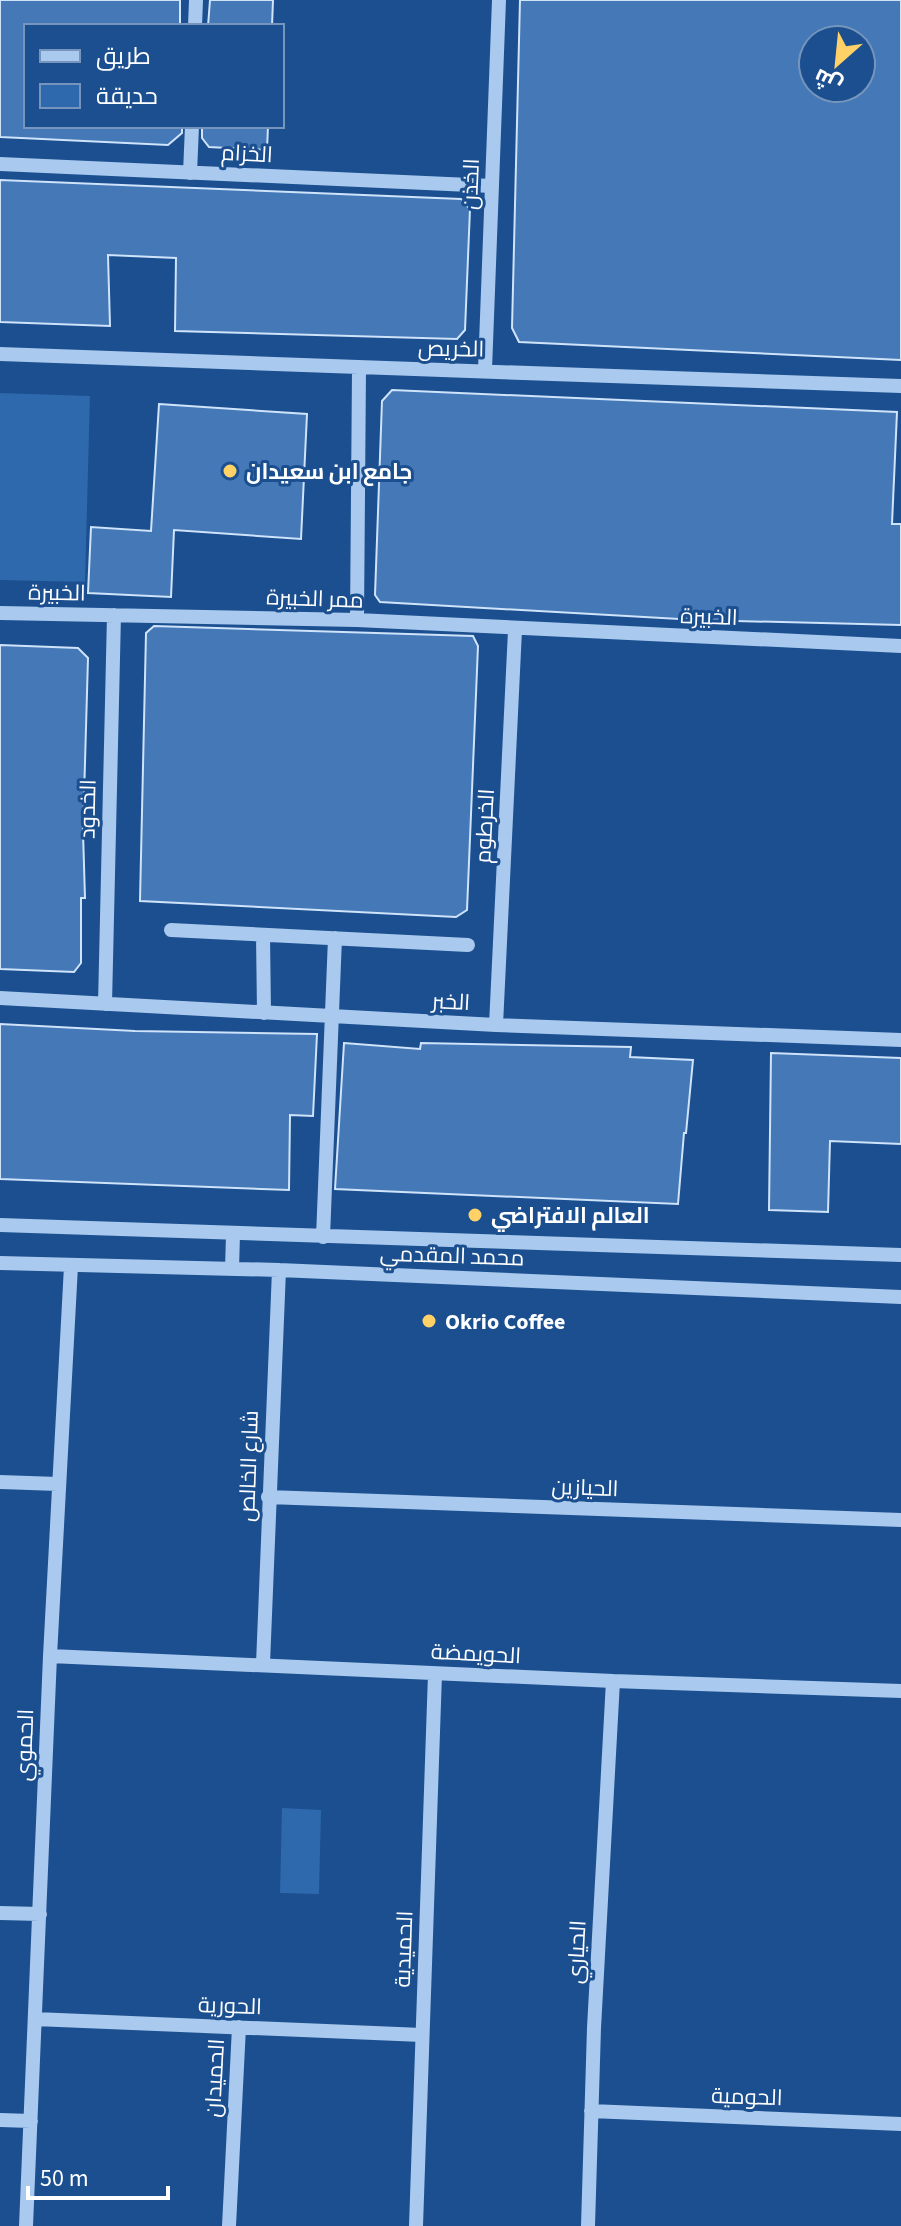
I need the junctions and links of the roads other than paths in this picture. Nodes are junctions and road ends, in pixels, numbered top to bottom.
1 (196, 0) edge
2 (499, 0) edge
3 (195, 24) edge
4 (192, 128) edge
5 (0, 164) edge
6 (190, 173) junction
7 (492, 186) junction
8 (0, 354) edge
9 (359, 369) junction
10 (485, 370) junction
11 (901, 386) edge
12 (0, 613) edge
13 (114, 615) junction
14 (357, 620) junction
15 (515, 630) junction
16 (901, 646) edge
17 (171, 930) dead end
18 (263, 935) junction
19 (335, 938) junction
20 (468, 945) dead end
21 (0, 998) edge
22 (105, 1004) junction
23 (264, 1013) junction
24 (332, 1017) junction
25 (496, 1025) junction
26 (901, 1040) edge
27 (0, 1225) edge
28 (233, 1235) junction
29 (323, 1237) junction
30 (901, 1255) edge
31 (0, 1263) edge
32 (71, 1266) junction
33 (232, 1269) junction
34 (279, 1270) junction
35 (901, 1297) edge
36 (0, 1482) edge
37 (58, 1484) junction
38 (268, 1497) junction
39 (901, 1520) edge
40 (50, 1656) junction
41 (263, 1664) junction
42 (435, 1674) junction
43 (613, 1681) junction
44 (901, 1691) edge
45 (0, 1913) edge
46 (40, 1914) junction
47 (35, 2019) junction
48 (239, 2027) junction
49 (422, 2035) junction
50 (591, 2111) junction
51 (0, 2120) edge
52 (31, 2121) junction
53 (901, 2124) edge
54 (26, 2226) edge
55 (229, 2226) edge
56 (416, 2226) edge
57 (588, 2226) edge

1 - 3 street
2 - 7 street, الخذن
4 - 6 street
5 - 6 street, الخزام
6 - 7 street, الخزام
7 - 10 street, الخذن
8 - 9 street, الخريص
9 - 10 street, الخريص
9 - 14 street
10 - 11 street, الخريص
12 - 13 street, الخبيرة
13 - 14 street, ممر الخبيرة
13 - 22 street, الخدود
14 - 15 street, ممر الخبيرة
15 - 16 street, الخبيرة
15 - 25 street, الخرطوم
17 - 18 street
18 - 19 street
18 - 23 street
19 - 20 street
19 - 24 street
21 - 22 street, الخبر
22 - 23 street, الخبر
23 - 24 street, الخبر
24 - 25 street, الخبر
24 - 29 street
25 - 26 street, الخبر
27 - 28 street, محمد المقدمي
28 - 29 street, محمد المقدمي
28 - 33 street
29 - 30 street, محمد المقدمي
31 - 32 street, محمد المقدمي
32 - 33 street, محمد المقدمي
32 - 37 street, الحموي
33 - 34 street, محمد المقدمي
34 - 35 street, محمد المقدمي
34 - 38 street, شارع الخالص
36 - 37 street
37 - 40 street, الحموي
38 - 39 street, الحيازين
38 - 41 street, شارع الخالص
40 - 41 street, الحويمضة
40 - 46 street, الحموي
41 - 42 street, الحويمضة
42 - 43 street, الحويمضة
42 - 49 street, الحميدية
43 - 44 street, الحويمضة
43 - 50 street, الحياري
45 - 46 street
46 - 47 street, الحموي
47 - 48 street, الحورية
47 - 52 street, الحموي
48 - 49 street, الحورية
48 - 55 street, الحميدان
49 - 56 street, الحميدية
50 - 53 street, الحومية
50 - 57 street, الحياري
51 - 52 street
52 - 54 street, الحموي

